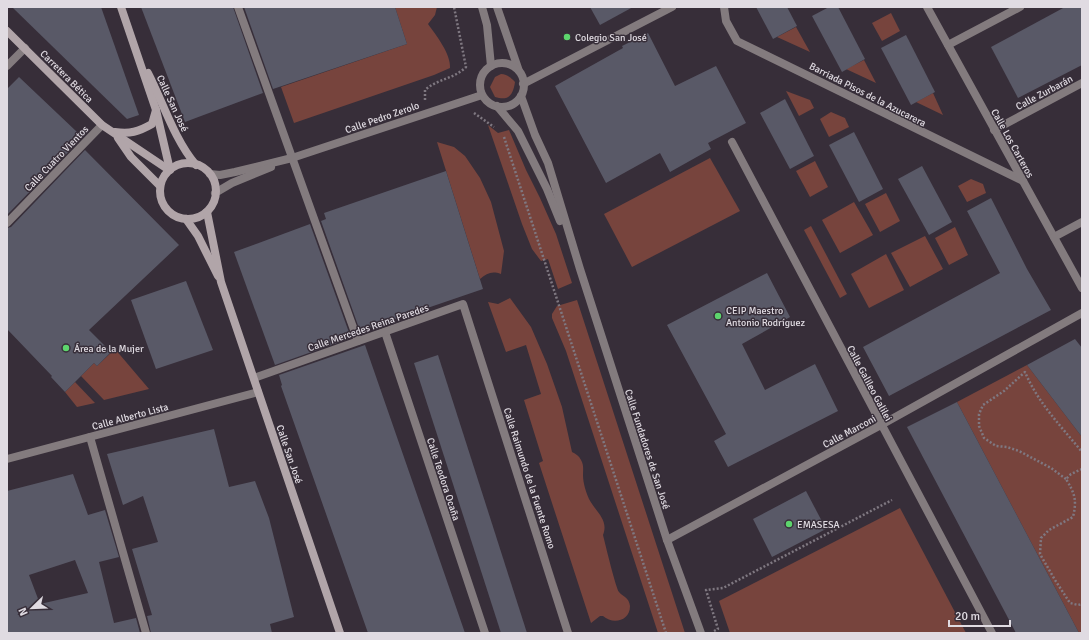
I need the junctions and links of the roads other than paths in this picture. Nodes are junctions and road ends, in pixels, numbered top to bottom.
1 (121, 7) edge
2 (238, 7) edge
3 (482, 7) edge
4 (497, 7) edge
5 (672, 7) edge
6 (724, 7) edge
7 (927, 7) edge
8 (1020, 7) edge
9 (7, 31) edge
10 (948, 45) junction
11 (25, 48) junction
12 (135, 49) junction
13 (7, 66) edge
14 (491, 66) junction
15 (520, 74) junction
16 (1082, 83) edge
17 (523, 84) junction
18 (482, 96) junction
19 (521, 96) junction
20 (497, 106) junction
21 (156, 110) junction
22 (102, 125) junction
23 (994, 130) junction
24 (114, 132) junction
25 (732, 142) dead end
26 (290, 159) junction
27 (196, 165) junction
28 (170, 170) junction
29 (210, 174) junction
30 (1023, 181) junction
31 (160, 186) junction
32 (215, 193) junction
33 (207, 212) junction
34 (186, 219) junction
35 (1082, 222) edge
36 (7, 223) edge
37 (1054, 237) junction
38 (580, 269) junction
39 (221, 282) junction
40 (1082, 288) edge
41 (1082, 314) edge
42 (472, 330) joint
43 (385, 332) junction
44 (358, 341) junction
45 (254, 378) junction
46 (258, 392) junction
47 (881, 425) junction
48 (90, 437) junction
49 (7, 459) edge
50 (667, 540) junction
51 (146, 633) edge
52 (340, 633) edge
53 (485, 633) edge
54 (568, 633) edge
55 (701, 633) edge
56 (992, 633) edge

1 - 12 main road, Calle San José
2 - 26 street
3 - 14 street
4 - 15 street
5 - 17 street
6 - 30 street, Barriada Pisos de la Azucarera
7 - 10 street, Calle Los Carteros
8 - 10 street
9 - 11 main road, Carretera Bética
10 - 23 street, Calle Los Carteros
11 - 13 street
11 - 22 main road, Carretera Bética
12 - 21 main road, Calle San José
12 - 27 main road, Calle San José
14 - 15 street
14 - 18 street
15 - 17 street
16 - 23 street, Calle Zurbarán
17 - 19 street
18 - 20 street
18 - 26 street, Calle Pedro Zerolo
19 - 20 street
19 - 38 street, Calle Fundadores de San José
20 - 38 street, Calle Fundadores de San José
21 - 24 main road, Carretera Bética
21 - 28 main road, Calle San José
22 - 24 main road, Carretera Bética
22 - 36 street, Calle Cuatro Vientos
23 - 30 street, Calle Los Carteros
24 - 28 main road, Carretera Bética
24 - 31 main road, Carretera Bética
25 - 47 street, Calle Galileo Galilei
26 - 29 street, Calle Pedro Zerolo
26 - 32 street, Calle Pedro Zerolo
26 - 44 street
27 - 28 main road
27 - 29 main road
28 - 31 main road
29 - 32 main road
30 - 37 street, Calle Los Carteros
31 - 34 main road
32 - 33 main road
33 - 34 main road
33 - 39 main road, Calle San José
34 - 39 main road, Calle San José
35 - 37 street
37 - 40 street, Calle Los Carteros
38 - 50 street, Calle Fundadores de San José
39 - 45 main road, Calle San José
41 - 47 street, Calle Marconi
42 - 43 street, Calle Mercedes Reina Paredes
42 - 54 street, Calle Raimundo de la Fuente Romo
43 - 44 street, Calle Mercedes Reina Paredes
43 - 53 street, Calle Teodora Ocaña
44 - 45 street, Calle Mercedes Reina Paredes
45 - 46 main road, Calle San José
46 - 48 street, Calle Alberto Lista
46 - 52 main road, Calle San José
47 - 50 street, Calle Marconi
47 - 56 street, Calle Galileo Galilei
48 - 49 street, Calle Alberto Lista
48 - 51 street
50 - 55 street, Calle Fundadores de San José

